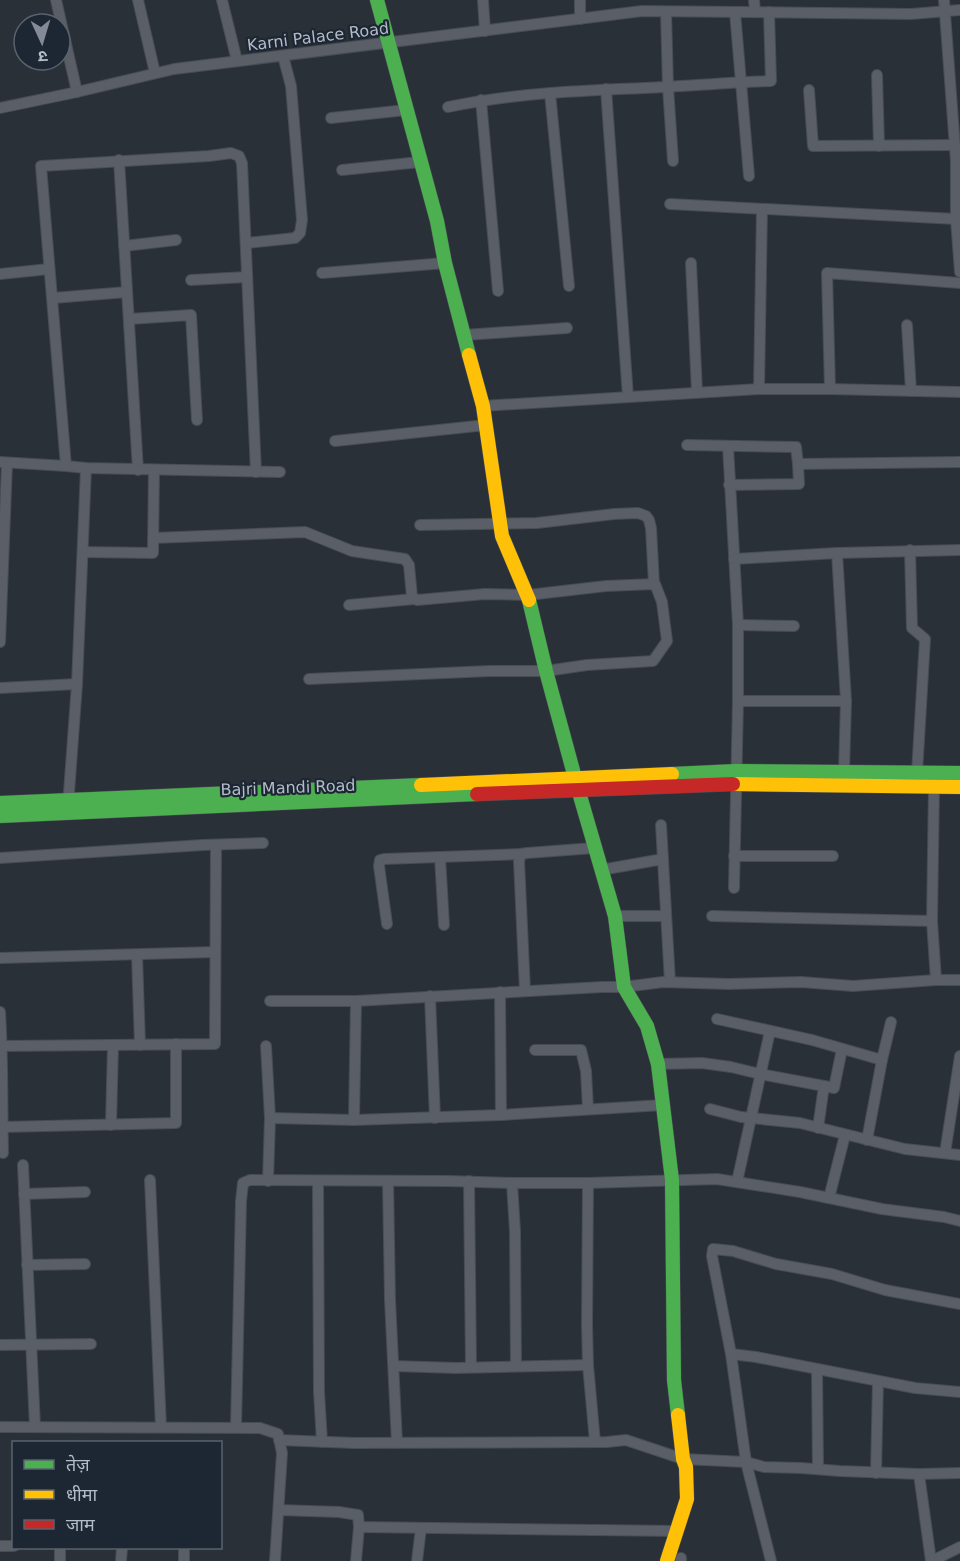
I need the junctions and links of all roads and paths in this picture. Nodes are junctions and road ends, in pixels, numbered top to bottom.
1 (56, 0) edge
2 (138, 0) edge
3 (222, 0) edge
4 (377, 0) edge
5 (483, 0) edge
6 (580, 0) edge
7 (754, 0) edge
8 (944, 6) edge
9 (960, 10) edge
10 (666, 12) junction
11 (735, 12) junction
12 (755, 12) junction
13 (769, 12) junction
14 (580, 19) junction
15 (484, 31) junction
16 (389, 43) junction
17 (283, 56) junction
18 (237, 61) junction
19 (155, 73) junction
20 (877, 75) dead end
21 (740, 82) junction
22 (668, 87) junction
23 (606, 89) junction
24 (809, 90) dead end
25 (77, 92) junction
26 (550, 93) junction
27 (481, 100) junction
28 (448, 107) dead end
29 (0, 108) edge
30 (406, 110) junction
31 (331, 118) dead end
32 (955, 145) junction
33 (879, 146) junction
34 (119, 160) junction
35 (673, 161) dead end
36 (958, 161) edge
37 (420, 162) junction
38 (342, 170) dead end
39 (749, 176) dead end
40 (670, 204) dead end
41 (762, 209) junction
42 (956, 219) junction
43 (176, 240) dead end
44 (246, 243) junction
45 (124, 246) junction
46 (445, 263) junction
47 (691, 263) dead end
48 (49, 269) junction
49 (960, 272) edge
50 (321, 273) dead end
51 (0, 274) edge
52 (247, 278) junction
53 (191, 280) dead end
54 (960, 283) edge
55 (569, 286) dead end
56 (498, 291) dead end
57 (128, 292) junction
58 (52, 298) junction
59 (129, 319) junction
60 (908, 325) dead end
61 (567, 328) dead end
62 (464, 334) junction
63 (830, 388) junction
64 (759, 389) junction
65 (911, 391) junction
66 (960, 392) edge
67 (697, 393) junction
68 (628, 397) junction
69 (483, 406) junction
70 (197, 420) dead end
71 (486, 425) junction
72 (335, 441) dead end
73 (687, 445) dead end
74 (728, 446) junction
75 (960, 462) edge
76 (4, 463) edge
77 (798, 464) junction
78 (66, 465) junction
79 (86, 468) junction
80 (138, 470) junction
81 (154, 470) junction
82 (256, 472) junction
83 (280, 472) dead end
84 (729, 485) junction
85 (501, 523) junction
86 (420, 525) dead end
87 (153, 538) junction
88 (910, 550) junction
89 (960, 550) edge
90 (83, 552) junction
91 (837, 553) junction
92 (734, 559) junction
93 (654, 584) junction
94 (528, 595) junction
95 (414, 599) junction
96 (349, 605) dead end
97 (738, 625) junction
98 (794, 626) dead end
99 (0, 642) edge
100 (546, 671) junction
101 (309, 679) dead end
102 (77, 684) junction
103 (0, 688) edge
104 (738, 701) junction
105 (846, 702) junction
106 (844, 772) junction
107 (918, 773) junction
108 (960, 773) edge
109 (736, 778) junction
110 (577, 784) junction
111 (934, 786) junction
112 (960, 787) edge
113 (0, 803) edge
114 (68, 806) junction
115 (0, 816) edge
116 (661, 825) dead end
117 (263, 843) dead end
118 (216, 845) junction
119 (594, 848) junction
120 (522, 854) junction
121 (734, 856) junction
122 (832, 856) dead end
123 (440, 857) junction
124 (0, 858) edge
125 (663, 859) junction
126 (601, 870) junction
127 (734, 888) dead end
128 (615, 916) junction
129 (666, 916) junction
130 (712, 916) dead end
131 (932, 921) junction
132 (387, 924) dead end
133 (444, 925) dead end
134 (215, 952) junction
135 (137, 955) junction
136 (0, 958) edge
137 (936, 980) junction
138 (960, 980) edge
139 (670, 982) junction
140 (624, 987) junction
141 (525, 991) junction
142 (500, 992) junction
143 (430, 996) junction
144 (270, 1001) dead end
145 (356, 1001) junction
146 (0, 1012) edge
147 (717, 1019) dead end
148 (891, 1022) dead end
149 (770, 1031) junction
150 (176, 1044) junction
151 (112, 1045) junction
152 (140, 1045) junction
153 (2, 1046) junction
154 (266, 1046) dead end
155 (842, 1049) junction
156 (535, 1050) dead end
157 (960, 1056) edge
158 (882, 1060) junction
159 (658, 1064) junction
160 (760, 1074) junction
161 (824, 1086) junction
162 (663, 1105) junction
163 (588, 1109) junction
164 (711, 1109) dead end
165 (501, 1115) junction
166 (270, 1118) junction
167 (435, 1118) junction
168 (752, 1118) junction
169 (354, 1120) junction
170 (111, 1125) junction
171 (2, 1127) junction
172 (818, 1128) junction
173 (845, 1135) junction
174 (867, 1140) junction
175 (3, 1153) dead end
176 (945, 1153) junction
177 (960, 1155) edge
178 (23, 1165) dead end
179 (150, 1180) dead end
180 (672, 1180) junction
181 (268, 1181) junction
182 (318, 1181) junction
183 (388, 1181) junction
184 (469, 1181) junction
185 (737, 1182) junction
186 (512, 1183) junction
187 (588, 1183) junction
188 (85, 1192) dead end
189 (24, 1194) junction
190 (829, 1198) junction
191 (960, 1221) edge
192 (85, 1263) dead end
193 (27, 1265) junction
194 (960, 1304) edge
195 (91, 1344) dead end
196 (0, 1345) edge
197 (31, 1346) junction
198 (731, 1354) junction
199 (588, 1365) junction
200 (394, 1366) junction
201 (516, 1366) junction
202 (471, 1367) junction
203 (817, 1369) junction
204 (878, 1381) junction
205 (960, 1392) edge
206 (0, 1427) edge
207 (35, 1427) junction
208 (161, 1427) junction
209 (236, 1427) junction
210 (279, 1440) junction
211 (322, 1442) junction
212 (595, 1442) junction
213 (397, 1443) junction
214 (683, 1459) junction
215 (746, 1462) junction
216 (818, 1469) junction
217 (876, 1473) junction
218 (960, 1473) edge
219 (919, 1474) junction
220 (279, 1510) junction
221 (359, 1527) junction
222 (421, 1528) junction
223 (676, 1531) junction
224 (960, 1547) edge
225 (676, 1560) edge
226 (276, 1561) edge
227 (357, 1561) edge
228 (417, 1561) edge
229 (771, 1561) edge
230 (932, 1561) edge

1 - 25 street
2 - 19 street
3 - 18 street
4 - 16 street
5 - 15 street
6 - 14 street
7 - 12 street
8 - 9 street, Karni Palace Road
8 - 13 street, Karni Palace Road
8 - 32 street
10 - 11 street, Karni Palace Road
10 - 14 street, Karni Palace Road
10 - 22 street
11 - 12 street, Karni Palace Road
11 - 21 street
12 - 13 street, Karni Palace Road
13 - 21 street
14 - 15 street, Karni Palace Road
15 - 16 street, Karni Palace Road
16 - 17 street, Karni Palace Road
16 - 30 street
17 - 18 street, Karni Palace Road
17 - 44 street
18 - 19 street, Karni Palace Road
19 - 25 street, Karni Palace Road
20 - 33 street
21 - 22 street
21 - 39 street
22 - 23 street
22 - 35 street
23 - 26 street
23 - 68 street
24 - 33 street
25 - 29 street, Karni Palace Road
26 - 27 street
26 - 55 street
27 - 28 street
27 - 56 street
30 - 31 street
30 - 37 street
32 - 33 street
32 - 36 street
34 - 44 street
34 - 45 street
34 - 48 street
36 - 42 street
37 - 38 street
37 - 46 street
40 - 41 street
41 - 42 street
41 - 64 street
42 - 49 street
43 - 45 street
44 - 52 street
45 - 57 street
46 - 50 street
46 - 62 street
47 - 67 street
48 - 51 street
48 - 58 street
52 - 53 street
52 - 82 street
54 - 63 street
57 - 58 street
57 - 59 street
58 - 78 street
59 - 70 street
59 - 80 street
60 - 65 street
61 - 62 street
62 - 69 street
63 - 64 street
63 - 65 street
64 - 67 street
65 - 66 street
67 - 68 street
68 - 69 street
69 - 71 street
71 - 72 street
71 - 85 street
73 - 74 street
74 - 77 street
74 - 84 street
75 - 77 street
76 - 78 street
76 - 99 street
77 - 84 street
78 - 79 street
79 - 80 street
79 - 90 street
80 - 81 street
81 - 82 street
81 - 87 street
82 - 83 street
84 - 92 street
85 - 86 street
85 - 93 street
85 - 94 street
87 - 90 street
87 - 95 street
88 - 89 street
88 - 91 street
88 - 107 street
90 - 102 street
91 - 92 street
91 - 105 street
92 - 97 street
93 - 94 street
93 - 100 street
94 - 95 street
94 - 100 street
95 - 96 street
97 - 98 street
97 - 104 street
100 - 101 street
100 - 110 street
102 - 103 street
102 - 114 street
104 - 105 street
104 - 109 street
105 - 106 street
106 - 107 street
106 - 109 street
107 - 108 street
109 - 110 street, Bajri Mandi Road
109 - 111 street
109 - 121 street
110 - 114 street, Bajri Mandi Road
110 - 119 street
111 - 112 street
111 - 131 street
113 - 114 street
114 - 115 street, Bajri Mandi Road
116 - 125 street
117 - 118 street
118 - 124 street
118 - 134 street
119 - 120 street
119 - 126 street
120 - 123 street
120 - 141 street
121 - 122 street
121 - 127 street
123 - 132 street
123 - 133 street
125 - 126 street
125 - 129 street
126 - 128 street
128 - 129 street
128 - 140 street
129 - 139 street
130 - 131 street
131 - 137 street
134 - 135 street
134 - 150 street
135 - 136 street
135 - 152 street
137 - 138 street
137 - 139 street
139 - 140 street
140 - 141 street
140 - 159 street
141 - 142 street
142 - 143 street
142 - 165 street
143 - 145 street
143 - 167 street
144 - 145 street
145 - 169 street
146 - 153 street
147 - 149 street
148 - 158 street
149 - 155 street
149 - 160 street
150 - 152 street
150 - 170 street
151 - 152 street
151 - 153 street
151 - 170 street
153 - 171 street
154 - 166 street
155 - 158 street
155 - 161 street
156 - 163 street
157 - 176 street
158 - 174 street
159 - 160 street
159 - 162 street
160 - 161 street
160 - 168 street
161 - 172 street
162 - 163 street
162 - 180 street
163 - 165 street
164 - 168 street
165 - 167 street
166 - 169 street
166 - 181 street
167 - 169 street
168 - 172 street
168 - 185 street
170 - 171 street
171 - 175 street
172 - 173 street
173 - 174 street
173 - 190 street
174 - 176 street
176 - 177 street
178 - 189 street
179 - 208 street
180 - 185 street
180 - 187 street
180 - 214 street
181 - 182 street
181 - 209 street
182 - 183 street
182 - 211 street
183 - 184 street
183 - 200 street
184 - 186 street
184 - 202 street
185 - 190 street
186 - 187 street
186 - 201 street
187 - 199 street
188 - 189 street
189 - 193 street
190 - 191 street
192 - 193 street
193 - 197 street
194 - 198 street
195 - 197 street
196 - 197 street
197 - 207 street
198 - 203 street
198 - 215 street
199 - 201 street
199 - 212 street
200 - 202 street
200 - 213 street
201 - 202 street
203 - 204 street
203 - 216 street
204 - 205 street
204 - 217 street
206 - 207 street
207 - 208 street
208 - 209 street
209 - 210 street
210 - 211 street
210 - 220 street
211 - 213 street
212 - 213 street
212 - 214 street
214 - 215 street
214 - 223 street
215 - 216 street
215 - 229 street
216 - 217 street
217 - 219 street
218 - 219 street
219 - 230 street
220 - 221 street
220 - 226 street
221 - 222 street
221 - 227 street
222 - 223 street
222 - 228 street
223 - 225 street
224 - 230 street

